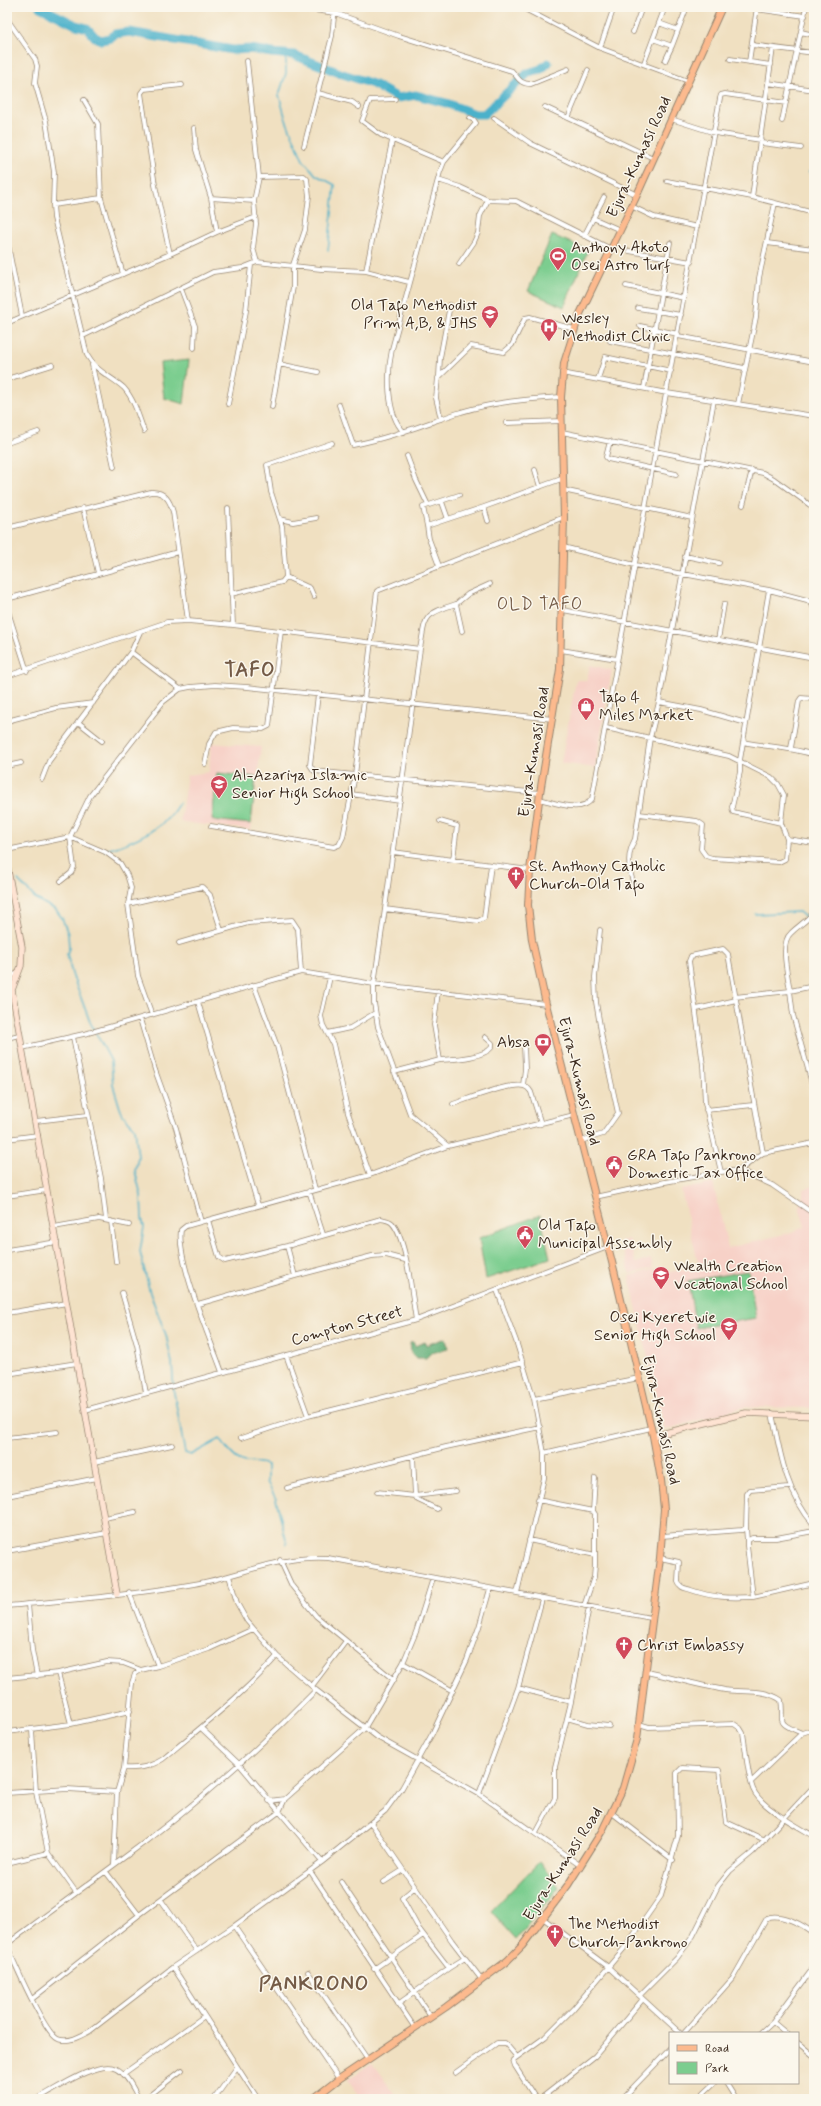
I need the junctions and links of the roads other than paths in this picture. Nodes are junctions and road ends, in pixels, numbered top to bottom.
1 (293, 7) edge
2 (335, 7) edge
3 (521, 7) edge
4 (614, 7) edge
5 (642, 7) edge
6 (665, 7) edge
7 (678, 7) edge
8 (722, 7) edge
9 (806, 7) edge
10 (757, 8) edge
11 (335, 13) junction
12 (805, 16) junction
13 (7, 19) edge
14 (659, 23) junction
15 (678, 30) junction
16 (633, 32) dead end
17 (801, 32) junction
18 (814, 35) edge
19 (653, 39) junction
20 (752, 45) junction
21 (672, 46) junction
22 (600, 48) junction
23 (773, 48) junction
24 (797, 51) junction
25 (814, 53) edge
26 (730, 59) dead end
27 (247, 61) dead end
28 (665, 61) dead end
29 (750, 62) junction
30 (644, 64) junction
31 (771, 65) junction
32 (568, 69) dead end
33 (588, 70) dead end
34 (688, 81) junction
35 (768, 84) junction
36 (182, 85) dead end
37 (790, 87) junction
38 (814, 90) edge
39 (318, 94) junction
40 (395, 98) dead end
41 (84, 100) dead end
42 (766, 100) junction
43 (786, 103) junction
44 (359, 107) dead end
45 (545, 107) dead end
46 (470, 118) dead end
47 (494, 118) dead end
48 (568, 118) junction
49 (671, 119) junction
50 (782, 121) dead end
51 (194, 128) dead end
52 (714, 133) junction
53 (392, 140) junction
54 (761, 142) junction
55 (304, 146) dead end
56 (801, 148) dead end
57 (653, 158) junction
58 (444, 162) junction
59 (259, 177) junction
60 (438, 180) junction
61 (667, 182) dead end
62 (704, 188) junction
63 (636, 195) junction
64 (604, 197) dead end
65 (752, 197) junction
66 (101, 198) junction
67 (211, 198) junction
68 (488, 200) junction
69 (254, 201) junction
70 (775, 202) junction
71 (53, 205) junction
72 (631, 206) junction
73 (814, 213) edge
74 (256, 217) junction
75 (593, 218) junction
76 (697, 226) junction
77 (620, 230) junction
78 (217, 232) junction
79 (584, 236) junction
80 (7, 240) edge
81 (767, 243) junction
82 (670, 244) dead end
83 (814, 249) edge
84 (611, 250) junction
85 (629, 250) dead end
86 (170, 254) junction
87 (667, 259) junction
88 (257, 262) junction
89 (691, 262) junction
90 (459, 264) dead end
91 (251, 265) junction
92 (293, 265) junction
93 (366, 271) junction
94 (122, 274) junction
95 (409, 282) junction
96 (626, 286) dead end
97 (181, 288) junction
98 (661, 293) junction
99 (72, 295) junction
100 (684, 298) junction
101 (450, 305) dead end
102 (638, 308) dead end
103 (657, 310) junction
104 (22, 316) junction
105 (681, 316) junction
106 (7, 323) edge
107 (640, 326) dead end
108 (574, 329) junction
109 (654, 329) junction
110 (678, 335) junction
111 (83, 336) junction
112 (610, 341) dead end
113 (194, 348) dead end
114 (650, 349) junction
115 (749, 349) junction
116 (814, 351) edge
117 (674, 354) junction
118 (813, 362) edge
119 (92, 364) junction
120 (279, 364) junction
121 (52, 365) dead end
122 (647, 366) junction
123 (744, 368) junction
124 (671, 371) junction
125 (318, 372) dead end
126 (562, 373) junction
127 (439, 376) junction
128 (7, 379) edge
129 (598, 380) junction
130 (644, 388) junction
131 (667, 393) junction
132 (561, 397) junction
133 (714, 400) junction
134 (228, 404) dead end
135 (738, 404) junction
136 (339, 405) dead end
137 (272, 407) dead end
138 (814, 416) edge
139 (441, 419) junction
140 (562, 421) junction
141 (506, 423) dead end
142 (144, 431) dead end
143 (38, 432) dead end
144 (404, 432) junction
145 (562, 432) junction
146 (610, 441) junction
147 (7, 442) edge
148 (332, 443) dead end
149 (656, 451) junction
150 (407, 456) dead end
151 (703, 460) junction
152 (114, 467) dead end
153 (653, 469) junction
154 (535, 470) dead end
155 (752, 470) junction
156 (676, 474) dead end
157 (564, 477) junction
158 (540, 487) junction
159 (563, 490) junction
160 (459, 495) dead end
161 (442, 502) junction
162 (743, 505) dead end
163 (428, 506) junction
164 (646, 507) junction
165 (83, 508) junction
166 (228, 508) dead end
167 (484, 508) junction
168 (814, 508) edge
169 (564, 517) junction
170 (316, 518) dead end
171 (692, 518) junction
172 (448, 519) junction
173 (280, 520) junction
174 (488, 521) dead end
175 (427, 526) junction
176 (7, 528) edge
177 (563, 547) junction
178 (178, 552) junction
179 (685, 556) junction
180 (719, 563) dead end
181 (635, 565) junction
182 (439, 566) junction
183 (98, 573) junction
184 (682, 574) junction
185 (286, 577) junction
186 (490, 584) dead end
187 (770, 590) junction
188 (231, 594) junction
189 (314, 597) dead end
190 (7, 599) edge
191 (456, 604) junction
192 (724, 604) dead end
193 (7, 608) edge
194 (814, 609) edge
195 (563, 610) junction
196 (188, 621) junction
197 (624, 621) junction
198 (233, 625) junction
199 (672, 630) junction
200 (280, 631) junction
201 (462, 631) dead end
202 (140, 632) junction
203 (718, 640) junction
204 (372, 642) junction
205 (759, 648) junction
206 (420, 649) junction
207 (561, 650) junction
208 (130, 652) junction
209 (814, 658) edge
210 (618, 659) junction
211 (27, 671) junction
212 (7, 676) edge
213 (180, 689) junction
214 (272, 690) junction
215 (318, 694) junction
216 (365, 698) junction
217 (814, 699) edge
218 (658, 702) junction
219 (93, 703) junction
220 (412, 704) junction
221 (553, 719) junction
222 (7, 721) edge
223 (78, 722) junction
224 (746, 723) junction
225 (606, 728) junction
226 (650, 738) junction
227 (102, 741) dead end
228 (743, 742) junction
229 (791, 748) junction
230 (814, 755) edge
231 (740, 760) junction
232 (21, 763) dead end
233 (205, 764) dead end
234 (7, 766) edge
235 (355, 775) junction
236 (403, 778) junction
237 (42, 779) dead end
238 (351, 794) junction
239 (539, 796) junction
240 (400, 800) junction
241 (639, 814) junction
242 (440, 821) dead end
243 (781, 823) junction
244 (211, 826) dead end
245 (70, 837) junction
246 (787, 839) junction
247 (814, 843) edge
248 (7, 850) edge
249 (393, 852) junction
250 (453, 860) junction
251 (7, 865) edge
252 (491, 865) junction
253 (530, 870) junction
254 (61, 881) dead end
255 (633, 882) dead end
256 (128, 904) junction
257 (385, 909) junction
258 (814, 912) edge
259 (221, 930) junction
260 (600, 930) dead end
261 (179, 943) dead end
262 (302, 972) junction
263 (17, 974) junction
264 (7, 976) edge
265 (330, 977) junction
266 (374, 984) junction
267 (254, 985) junction
268 (814, 986) edge
269 (790, 991) junction
270 (438, 992) junction
271 (735, 999) junction
272 (198, 1002) junction
273 (546, 1004) junction
274 (697, 1009) junction
275 (375, 1013) junction
276 (152, 1015) junction
277 (140, 1019) junction
278 (327, 1034) junction
279 (19, 1035) junction
280 (73, 1037) junction
281 (485, 1037) dead end
282 (7, 1038) edge
283 (524, 1046) dead end
284 (22, 1048) junction
285 (440, 1060) junction
286 (394, 1072) junction
287 (522, 1085) junction
288 (814, 1091) edge
289 (453, 1104) dead end
290 (753, 1104) junction
291 (706, 1110) junction
292 (88, 1114) junction
293 (574, 1115) junction
294 (36, 1121) junction
295 (540, 1124) junction
296 (38, 1135) junction
297 (7, 1140) edge
298 (581, 1141) junction
299 (814, 1143) edge
300 (448, 1146) junction
301 (763, 1153) junction
302 (740, 1170) junction
303 (721, 1172) junction
304 (370, 1175) junction
305 (315, 1189) junction
306 (47, 1190) junction
307 (309, 1191) junction
308 (7, 1196) edge
309 (595, 1197) junction
310 (258, 1206) junction
311 (813, 1212) edge
312 (106, 1220) junction
313 (208, 1220) junction
314 (112, 1221) junction
315 (201, 1222) junction
316 (129, 1224) dead end
317 (54, 1227) junction
318 (323, 1234) junction
319 (57, 1242) junction
320 (287, 1246) junction
321 (608, 1247) junction
322 (7, 1250) edge
323 (405, 1260) junction
324 (116, 1262) dead end
325 (295, 1276) junction
326 (497, 1290) junction
327 (122, 1293) dead end
328 (67, 1304) junction
329 (198, 1304) junction
330 (7, 1313) edge
331 (416, 1320) junction
332 (286, 1355) junction
333 (523, 1362) junction
334 (77, 1363) junction
335 (222, 1372) junction
336 (7, 1374) edge
337 (639, 1378) junction
338 (146, 1393) junction
339 (534, 1399) junction
340 (85, 1410) junction
341 (772, 1413) junction
342 (308, 1416) junction
343 (814, 1416) edge
344 (540, 1427) junction
345 (651, 1428) junction
346 (57, 1432) dead end
347 (653, 1436) junction
348 (7, 1438) edge
349 (241, 1438) dead end
350 (172, 1445) dead end
351 (544, 1453) junction
352 (413, 1456) junction
353 (94, 1462) junction
354 (97, 1478) junction
355 (595, 1478) dead end
356 (789, 1486) junction
357 (287, 1488) dead end
358 (456, 1491) dead end
359 (377, 1492) dead end
360 (7, 1496) edge
361 (415, 1496) junction
362 (538, 1500) junction
363 (437, 1509) dead end
364 (592, 1511) junction
365 (135, 1512) dead end
366 (104, 1518) junction
367 (814, 1525) edge
368 (746, 1528) junction
369 (814, 1531) edge
370 (107, 1533) junction
371 (662, 1536) junction
372 (529, 1540) junction
373 (747, 1541) junction
374 (7, 1550) edge
375 (595, 1555) junction
376 (660, 1558) junction
377 (280, 1560) junction
378 (229, 1576) junction
379 (433, 1578) junction
380 (814, 1583) edge
381 (490, 1588) junction
382 (129, 1592) junction
383 (517, 1593) junction
384 (117, 1594) junction
385 (753, 1597) junction
386 (542, 1599) junction
387 (28, 1604) junction
388 (7, 1606) edge
389 (586, 1606) junction
390 (652, 1618) junction
391 (254, 1629) junction
392 (346, 1641) junction
393 (277, 1656) junction
394 (403, 1663) junction
395 (158, 1666) junction
396 (141, 1670) junction
397 (647, 1672) junction
398 (58, 1673) junction
399 (37, 1676) junction
400 (7, 1678) edge
401 (394, 1680) junction
402 (312, 1686) junction
403 (518, 1688) junction
404 (316, 1690) junction
405 (453, 1691) junction
406 (571, 1702) junction
407 (130, 1711) junction
408 (567, 1718) junction
409 (71, 1724) junction
410 (639, 1724) junction
411 (609, 1726) dead end
412 (201, 1728) junction
413 (364, 1729) junction
414 (814, 1729) edge
415 (32, 1730) junction
416 (7, 1732) edge
417 (802, 1733) junction
418 (418, 1761) junction
419 (239, 1764) junction
420 (124, 1768) junction
421 (751, 1782) junction
422 (814, 1786) edge
423 (7, 1792) edge
424 (36, 1792) junction
425 (117, 1792) junction
426 (479, 1794) junction
427 (285, 1799) junction
428 (269, 1800) junction
429 (279, 1812) junction
430 (612, 1814) junction
431 (785, 1818) junction
432 (371, 1823) junction
433 (536, 1833) junction
434 (814, 1836) edge
435 (765, 1840) junction
436 (48, 1853) junction
437 (673, 1860) junction
438 (322, 1862) junction
439 (7, 1863) edge
440 (114, 1865) junction
441 (581, 1866) junction
442 (403, 1870) junction
443 (310, 1871) junction
444 (106, 1872) junction
445 (341, 1882) dead end
446 (384, 1882) dead end
447 (415, 1887) junction
448 (76, 1892) junction
449 (161, 1900) junction
450 (139, 1915) junction
451 (544, 1919) junction
452 (234, 1926) junction
453 (814, 1934) edge
454 (423, 1935) junction
455 (7, 1945) edge
456 (197, 1951) junction
457 (392, 1956) junction
458 (466, 1958) junction
459 (607, 1966) junction
460 (173, 1967) junction
461 (814, 1967) edge
462 (450, 1968) junction
463 (374, 1969) junction
464 (308, 1972) dead end
465 (482, 1980) junction
466 (416, 1992) junction
467 (642, 1997) junction
468 (32, 1999) junction
469 (398, 2004) junction
470 (203, 2017) junction
471 (431, 2017) junction
472 (773, 2022) junction
473 (415, 2028) junction
474 (679, 2032) edge
475 (685, 2032) edge
476 (762, 2032) edge
477 (785, 2032) edge
478 (799, 2044) edge
479 (669, 2050) edge
480 (814, 2056) edge
481 (517, 2057) junction
482 (368, 2060) junction
483 (237, 2067) junction
484 (182, 2070) dead end
485 (455, 2073) dead end
486 (123, 2074) junction
487 (339, 2079) junction
488 (713, 2084) edge
489 (727, 2084) edge
490 (37, 2099) edge
491 (139, 2099) edge
492 (146, 2099) edge
493 (214, 2099) edge
494 (258, 2099) edge
495 (313, 2099) edge
496 (536, 2099) edge
497 (540, 2099) edge
498 (622, 2099) edge
499 (697, 2099) edge
500 (736, 2099) edge

1 - 11 street
2 - 11 street
3 - 22 street
4 - 22 street
5 - 16 street
6 - 14 street
7 - 15 street
8 - 34 main road, Ejura-Kumasi Road
9 - 12 street
10 - 12 street
10 - 20 street
11 - 32 street
11 - 39 street
12 - 17 street
13 - 71 street
14 - 15 street
14 - 19 street
15 - 21 street
17 - 18 street
17 - 24 street
19 - 21 street
19 - 30 street
20 - 23 street
20 - 29 street
21 - 28 street
22 - 30 street
23 - 24 street
23 - 31 street
24 - 25 street
24 - 37 street
26 - 29 street
27 - 59 street
29 - 31 street
30 - 34 street
31 - 35 street
33 - 48 street
34 - 49 main road, Ejura-Kumasi Road
35 - 37 street
35 - 42 street
36 - 86 street
37 - 38 street
37 - 43 street
39 - 44 street
39 - 55 street
40 - 53 street
41 - 66 street
42 - 43 street
42 - 52 street
42 - 54 street
43 - 50 street
45 - 48 street
46 - 58 street
47 - 63 street
48 - 57 street
49 - 52 street
49 - 57 main road, Ejura-Kumasi Road
51 - 67 street
52 - 54 street
52 - 62 street
53 - 58 street
53 - 93 street
54 - 56 street
54 - 65 street
57 - 63 main road, Ejura-Kumasi Road
58 - 60 street
59 - 69 street
59 - 92 street
60 - 68 street
60 - 95 street
61 - 62 street
62 - 65 street
62 - 76 street
63 - 72 main road, Ejura-Kumasi Road
64 - 75 street
65 - 70 street
66 - 71 street
66 - 94 street
67 - 69 street
67 - 78 street
68 - 79 street
68 - 90 street
69 - 74 street
70 - 73 street
70 - 81 street
71 - 99 street
72 - 76 street
72 - 77 main road, Ejura-Kumasi Road
74 - 78 street
74 - 88 street
75 - 77 street
75 - 79 street
76 - 89 street
77 - 84 main road, Ejura-Kumasi Road
78 - 86 street
79 - 84 street
80 - 104 street
81 - 83 street
81 - 115 street
82 - 87 street
84 - 108 main road, Ejura-Kumasi Road
85 - 87 street
86 - 94 street
87 - 89 street
87 - 98 street
88 - 91 street
88 - 92 street
89 - 100 street
91 - 97 street
91 - 134 street
92 - 93 street
92 - 120 street
93 - 95 street
94 - 99 street
95 - 144 street
96 - 98 street
97 - 111 street
97 - 113 street
98 - 100 street
98 - 103 street
99 - 104 street
99 - 111 street
100 - 105 street
101 - 127 street
102 - 103 street
103 - 105 street
103 - 109 street
104 - 106 street
105 - 110 street
107 - 109 street
108 - 126 main road, Ejura-Kumasi Road
108 - 127 street
109 - 110 street
109 - 114 street
110 - 115 street
110 - 117 street
111 - 119 street
112 - 114 street
114 - 117 street
114 - 122 street
115 - 118 street
115 - 123 street
116 - 118 street
117 - 123 street
117 - 124 street
119 - 142 street
119 - 152 street
120 - 125 street
120 - 137 street
121 - 128 street
122 - 124 street
122 - 129 street
122 - 130 street
123 - 135 street
124 - 131 street
126 - 129 street
126 - 132 main road, Ejura-Kumasi Road
127 - 139 street
129 - 130 street
130 - 131 street
131 - 133 street
131 - 149 street
132 - 139 street
132 - 140 main road, Ejura-Kumasi Road
133 - 135 street
133 - 151 street
135 - 138 street
136 - 144 street
139 - 144 street
140 - 141 street
140 - 145 main road, Ejura-Kumasi Road
143 - 147 street
145 - 146 street
145 - 157 main road, Ejura-Kumasi Road
146 - 149 street
146 - 153 street
148 - 173 street
149 - 151 street
149 - 153 street
150 - 163 street
151 - 155 street
151 - 171 street
153 - 156 street
153 - 164 street
154 - 158 street
155 - 162 street
155 - 168 street
157 - 158 street
157 - 159 main road, Ejura-Kumasi Road
158 - 167 street
159 - 164 street
159 - 169 main road, Ejura-Kumasi Road
160 - 161 street
161 - 163 street
161 - 172 street
163 - 175 street
164 - 171 street
164 - 181 street
165 - 176 street
165 - 178 street
165 - 183 street
166 - 188 street
167 - 172 street
167 - 174 street
169 - 177 main road, Ejura-Kumasi Road
169 - 182 street
170 - 173 street
171 - 179 street
172 - 175 street
173 - 185 street
175 - 182 street
177 - 181 street
177 - 195 main road, Ejura-Kumasi Road
178 - 183 street
178 - 196 street
179 - 180 street
179 - 184 street
181 - 184 street
181 - 197 street
182 - 204 street
183 - 190 street
184 - 187 street
184 - 199 street
185 - 188 street
185 - 189 street
186 - 191 street
187 - 194 street
187 - 205 street
188 - 198 street
191 - 201 street
191 - 206 street
192 - 203 street
193 - 211 street
195 - 197 street
195 - 207 main road, Ejura-Kumasi Road
196 - 198 street
196 - 202 street
197 - 199 street
197 - 210 street
198 - 200 street
199 - 203 street
199 - 218 street
200 - 204 street
200 - 214 street
202 - 208 street
202 - 211 street
203 - 205 street
204 - 206 street
204 - 216 street
205 - 209 street
205 - 224 street
206 - 220 street
207 - 210 street
207 - 221 main road, Ejura-Kumasi Road
208 - 213 street
208 - 219 street
210 - 225 street
211 - 212 street
213 - 214 street
213 - 245 street
214 - 215 street
214 - 233 street
215 - 216 street
215 - 235 street
216 - 220 street
216 - 235 street
217 - 229 street
218 - 224 street
218 - 226 street
219 - 222 street
219 - 223 street
220 - 221 street
220 - 236 street
221 - 239 main road, Ejura-Kumasi Road
223 - 227 street
223 - 237 street
224 - 228 street
225 - 226 street
225 - 239 street
226 - 231 street
226 - 241 street
228 - 229 street
228 - 231 street
229 - 230 street
231 - 243 street
231 - 243 street
232 - 234 street
235 - 236 street
235 - 238 street
236 - 239 street
236 - 240 street
238 - 240 street
238 - 244 street
239 - 253 main road, Ejura-Kumasi Road
240 - 249 street
241 - 246 street
241 - 255 street
242 - 250 street
243 - 246 street
245 - 248 street
245 - 254 street
245 - 256 street
246 - 247 street
249 - 250 street
249 - 257 street
250 - 252 street
251 - 263 street
252 - 253 street
252 - 257 street
253 - 273 main road, Ejura-Kumasi Road
256 - 259 street
256 - 276 street
257 - 266 street
258 - 269 street
259 - 261 street
259 - 262 street
260 - 298 street
262 - 265 street
262 - 267 street
263 - 264 street
263 - 279 street
265 - 266 street
265 - 278 street
266 - 270 street
266 - 275 street
267 - 272 street
267 - 305 street
268 - 269 street
269 - 271 street
269 - 288 street
270 - 273 street
270 - 285 street
271 - 274 street
271 - 274 street
271 - 290 street
272 - 276 street
272 - 310 street
273 - 293 main road, Ejura-Kumasi Road
274 - 291 street
275 - 278 street
275 - 286 street
276 - 277 street
277 - 280 street
277 - 315 street
278 - 304 street
279 - 282 street
279 - 284 street
280 - 284 street
280 - 292 street
281 - 285 street
283 - 287 street
284 - 294 street
285 - 286 street
286 - 300 street
287 - 289 street
287 - 295 street
290 - 291 street
290 - 301 street
291 - 303 street
292 - 294 street
292 - 312 street
293 - 295 street
293 - 298 main road, Ejura-Kumasi Road
294 - 296 street
295 - 300 street
296 - 297 street
296 - 306 street
298 - 309 main road, Ejura-Kumasi Road
299 - 301 street
300 - 304 street
301 - 302 street
302 - 303 street
302 - 311 street
303 - 309 street
304 - 305 street
305 - 307 street
306 - 308 street
306 - 317 street
307 - 310 street
307 - 318 street
309 - 321 main road, Ejura-Kumasi Road
310 - 313 street
312 - 314 street
312 - 317 street
313 - 315 street
313 - 320 street
314 - 316 street
314 - 324 street
315 - 329 street
317 - 319 street
318 - 320 street
318 - 323 street
319 - 322 street
319 - 328 street
320 - 325 street
321 - 326 street, Compton Street
321 - 337 main road, Ejura-Kumasi Road
323 - 325 street
323 - 331 street
325 - 329 street
326 - 331 street, Compton Street
326 - 333 street
327 - 338 street
328 - 330 street
328 - 334 street
329 - 335 street
331 - 332 street, Compton Street
332 - 335 street, Compton Street
332 - 342 street
333 - 339 street
333 - 342 street
334 - 336 street
334 - 340 street
335 - 338 street, Compton Street
337 - 339 street
337 - 345 main road, Ejura-Kumasi Road
338 - 340 street, Compton Street
339 - 344 street
340 - 353 street
341 - 343 street
341 - 347 street
341 - 356 street
342 - 349 street
344 - 351 street
344 - 352 street
345 - 347 main road, Ejura-Kumasi Road
345 - 351 street
346 - 348 street
347 - 371 main road, Ejura-Kumasi Road
350 - 353 street
351 - 362 street
352 - 357 street
352 - 361 street
353 - 354 street
354 - 360 street
354 - 366 street
355 - 364 street
356 - 367 street
356 - 368 street
358 - 361 street
359 - 361 street
361 - 363 street
362 - 364 street
362 - 372 street
364 - 375 street
365 - 366 street
366 - 370 street
368 - 371 street
368 - 373 street
369 - 373 street
370 - 374 street
370 - 384 street
371 - 376 main road, Ejura-Kumasi Road
372 - 375 street
372 - 383 street
373 - 385 street
375 - 389 street
376 - 385 street
376 - 390 main road, Ejura-Kumasi Road
377 - 378 street
377 - 379 street
377 - 392 street
378 - 382 street
378 - 391 street
379 - 381 street
379 - 394 street
380 - 385 street
381 - 383 street
381 - 405 street
382 - 384 street
382 - 395 street
383 - 386 street
384 - 387 street
386 - 389 street
386 - 403 street
387 - 388 street
387 - 399 street
389 - 390 street
389 - 406 street
390 - 397 main road, Ejura-Kumasi Road
391 - 393 street
391 - 395 street
392 - 401 street
392 - 402 street
393 - 402 street
393 - 412 street
394 - 401 street
394 - 405 street
395 - 396 street
396 - 398 street
396 - 407 street
397 - 410 main road, Ejura-Kumasi Road
397 - 417 street
398 - 399 street
398 - 409 street
399 - 400 street
401 - 413 street
402 - 404 street
403 - 406 street
403 - 426 street
404 - 413 street
404 - 419 street
405 - 418 street
406 - 408 street
407 - 409 street
407 - 420 street
408 - 411 street
408 - 433 street
409 - 415 street
410 - 421 street
410 - 430 main road, Ejura-Kumasi Road
412 - 419 street
412 - 420 street
413 - 418 street
413 - 427 street
414 - 417 street
415 - 416 street
415 - 424 street
417 - 421 street
418 - 426 street
418 - 432 street
419 - 428 street
419 - 440 street
420 - 425 street
421 - 431 street
422 - 431 street
423 - 424 street
424 - 425 street
424 - 436 street
425 - 440 street
426 - 433 street
427 - 428 street
427 - 429 street
428 - 429 street
429 - 438 street
429 - 449 street
430 - 437 street
430 - 441 main road, Ejura-Kumasi Road
431 - 434 street
431 - 435 street
432 - 438 street
432 - 442 street
433 - 441 street
435 - 437 street
435 - 467 street
436 - 439 street
436 - 448 street
437 - 459 street
438 - 443 street
440 - 444 street
441 - 451 main road, Ejura-Kumasi Road
442 - 446 street
442 - 447 street
443 - 452 street
443 - 463 street
444 - 448 street
444 - 450 street
445 - 457 street
447 - 454 street
447 - 458 street
448 - 455 street
449 - 450 street
449 - 456 street
450 - 468 street
451 - 459 street
451 - 465 main road, Ejura-Kumasi Road
452 - 456 street
452 - 487 street
453 - 475 street
454 - 457 street
454 - 462 street
455 - 468 street
456 - 460 street
457 - 463 street
457 - 466 street
458 - 462 street
458 - 465 street
459 - 467 street
459 - 481 street
460 - 468 street
460 - 470 street
461 - 472 street
462 - 466 street
463 - 469 street
464 - 482 street
465 - 471 main road, Ejura-Kumasi Road
466 - 469 street
466 - 471 street
467 - 474 street
467 - 497 street
469 - 473 street
470 - 483 street
470 - 486 street
471 - 473 main road, Ejura-Kumasi Road
472 - 476 street
472 - 477 street
473 - 482 main road, Ejura-Kumasi Road
478 - 480 street
479 - 498 street
481 - 485 street
481 - 496 street
482 - 487 main road, Ejura-Kumasi Road
483 - 493 street
483 - 494 street
484 - 492 street
486 - 490 street
486 - 491 street
487 - 495 main road, Ejura-Kumasi Road
488 - 499 street
489 - 500 street

